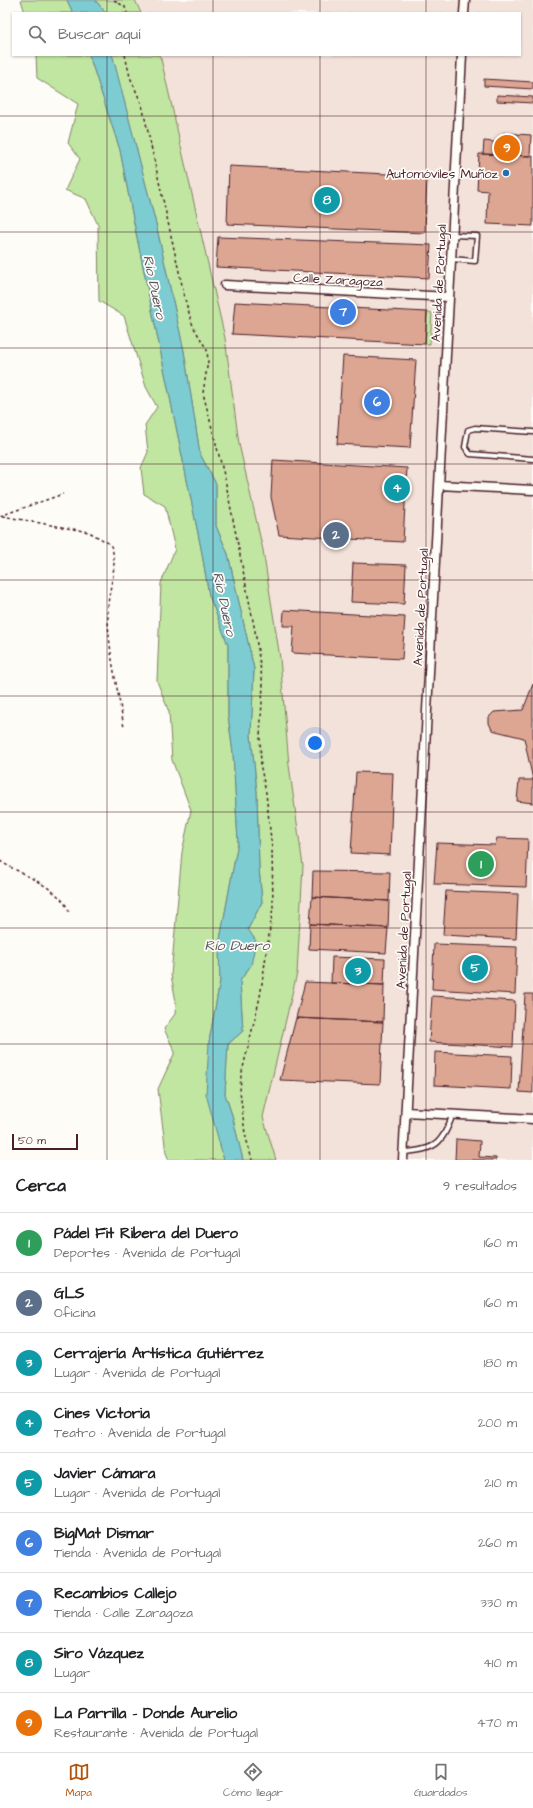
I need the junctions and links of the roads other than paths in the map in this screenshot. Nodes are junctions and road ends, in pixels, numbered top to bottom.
1 (465, 0) edge
2 (464, 12) edge
3 (462, 56) edge
4 (452, 235) junction
5 (451, 259) junction
6 (225, 285) dead end
7 (449, 297) junction
8 (533, 432) edge
9 (533, 459) edge
10 (439, 485) junction
11 (533, 490) edge
12 (406, 1112) junction
13 (453, 1114) junction
14 (533, 1119) edge
15 (403, 1156) edge

1 - 2 street
3 - 4 street, Avenida de Portugal
4 - 5 street, Avenida de Portugal
4 - 5 lane
5 - 7 street, Avenida de Portugal
6 - 7 street, Calle Zaragoza
7 - 10 street, Avenida de Portugal
8 - 9 lane
10 - 11 street
10 - 12 street, Avenida de Portugal
12 - 13 street
12 - 15 street, Avenida de Portugal
13 - 14 street
13 - 15 lane

